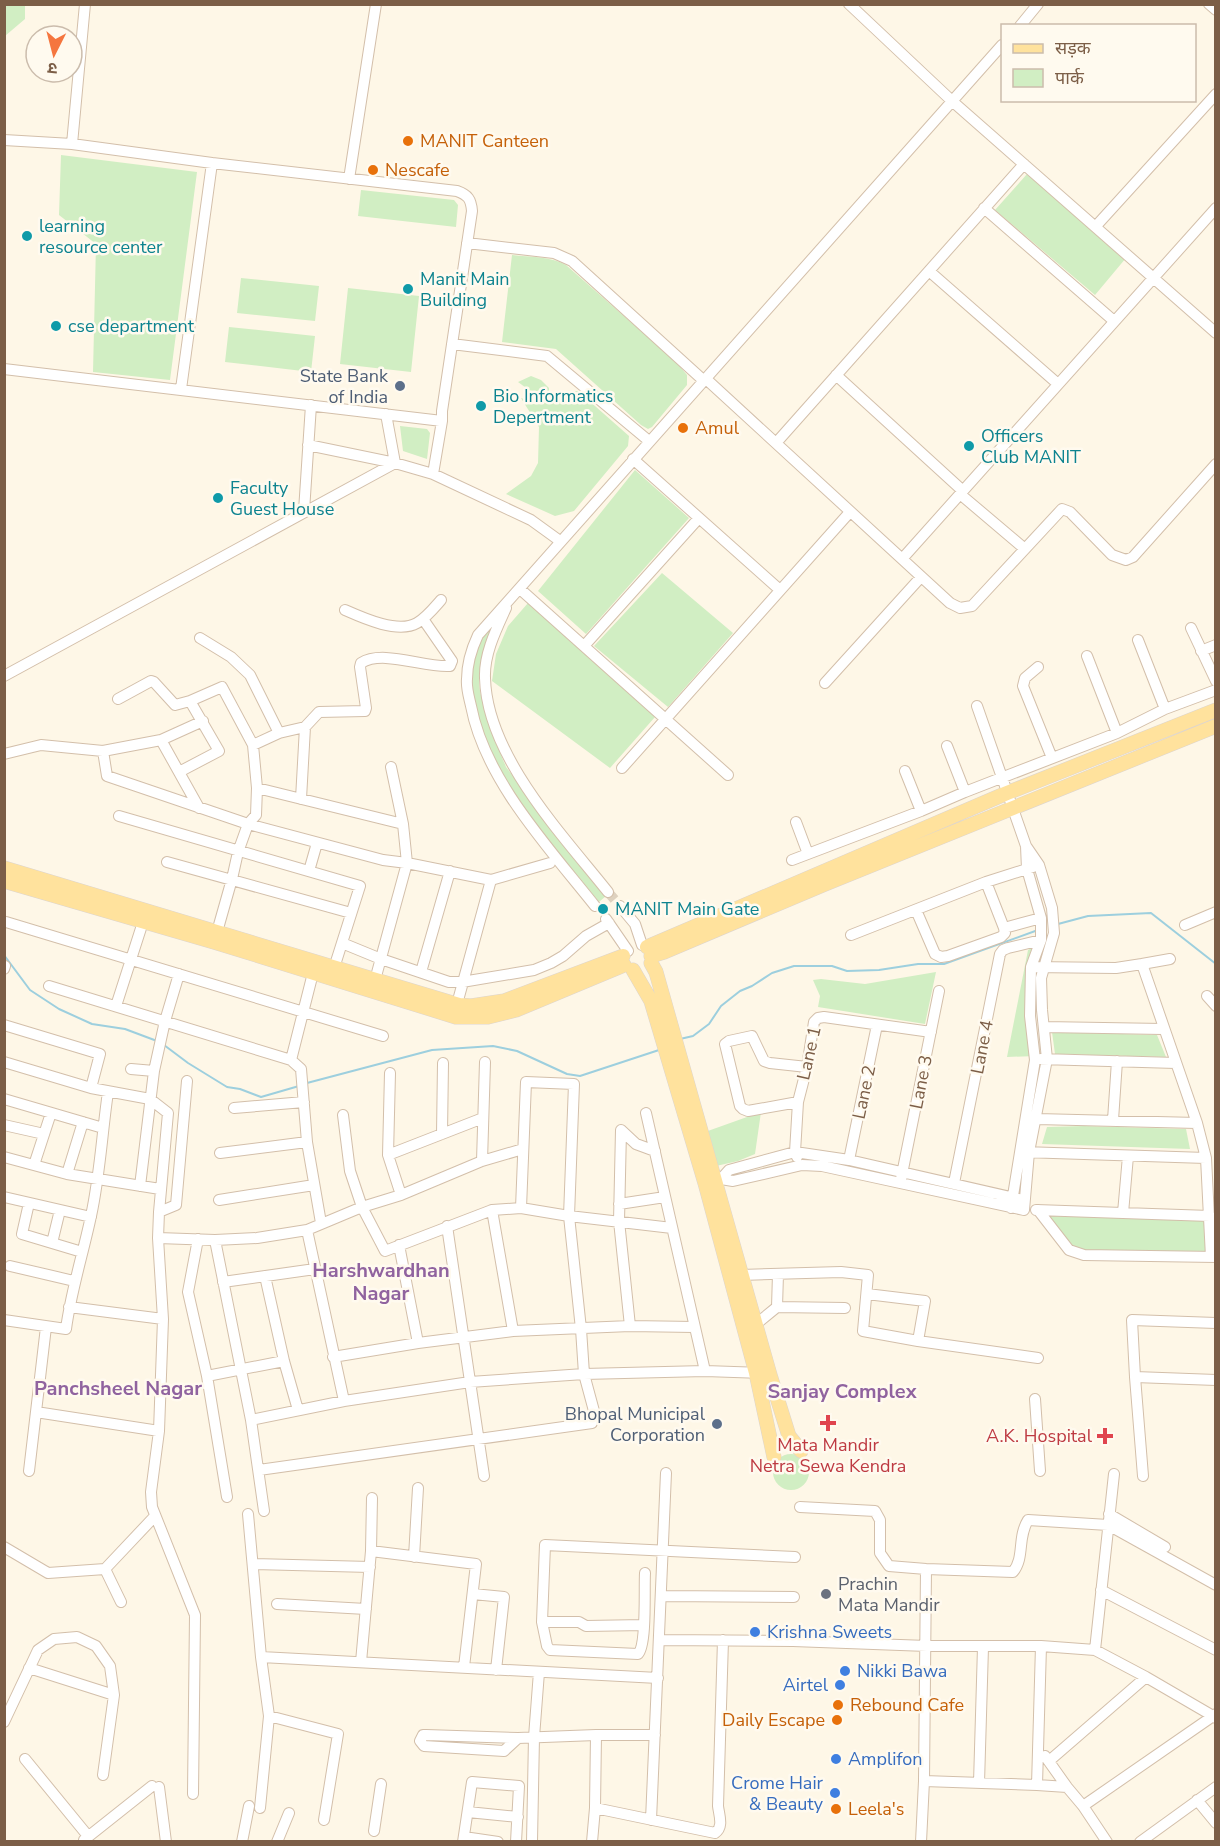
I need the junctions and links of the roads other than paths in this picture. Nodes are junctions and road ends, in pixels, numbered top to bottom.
1 (85, 4) edge
2 (376, 4) edge
3 (849, 4) edge
4 (1038, 4) edge
5 (1209, 4) edge
6 (1215, 10) edge
7 (1022, 24) edge
8 (1001, 46) edge
9 (1215, 94) edge
10 (952, 101) junction
11 (4, 140) edge
12 (72, 144) junction
13 (212, 163) junction
14 (1024, 164) junction
15 (349, 179) junction
16 (1215, 207) edge
17 (984, 208) junction
18 (1096, 226) junction
19 (467, 243) junction
20 (929, 271) junction
21 (1154, 277) junction
22 (1114, 321) junction
23 (1215, 333) edge
24 (452, 344) junction
25 (4, 369) edge
26 (836, 375) junction
27 (704, 379) junction
28 (1058, 384) junction
29 (181, 389) junction
30 (311, 405) junction
31 (386, 414) junction
32 (442, 421) junction
33 (649, 441) junction
34 (776, 443) junction
35 (308, 445) junction
36 (633, 459) junction
37 (395, 463) junction
38 (1215, 464) edge
39 (433, 474) junction
40 (962, 492) junction
41 (304, 511) junction
42 (850, 512) junction
43 (699, 518) junction
44 (560, 541) junction
45 (1025, 549) junction
46 (902, 559) junction
47 (921, 577) junction
48 (520, 589) junction
49 (780, 590) junction
50 (441, 600) dead end
51 (508, 603) junction
52 (345, 610) dead end
53 (423, 619) junction
54 (1191, 628) dead end
55 (200, 639) dead end
56 (1138, 640) dead end
57 (1215, 645) edge
58 (584, 646) junction
59 (1202, 651) junction
60 (1087, 656) dead end
61 (1038, 667) dead end
62 (4, 676) edge
63 (1215, 681) edge
64 (825, 683) dead end
65 (1215, 690) edge
66 (118, 699) dead end
67 (190, 701) junction
68 (977, 706) dead end
69 (1165, 709) junction
70 (1215, 710) edge
71 (665, 719) junction
72 (203, 721) junction
73 (1215, 726) edge
74 (305, 727) junction
75 (279, 733) junction
76 (1117, 733) junction
77 (161, 740) junction
78 (253, 745) junction
79 (947, 746) dead end
80 (103, 751) junction
81 (4, 754) edge
82 (1052, 758) junction
83 (391, 766) dead end
84 (622, 768) dead end
85 (905, 771) dead end
86 (179, 772) junction
87 (728, 775) dead end
88 (1003, 778) junction
89 (257, 788) junction
90 (965, 792) junction
91 (1007, 794) junction
92 (301, 799) junction
93 (1013, 807) junction
94 (199, 808) junction
95 (921, 811) junction
96 (119, 816) dead end
97 (796, 822) dead end
98 (248, 824) junction
99 (403, 824) junction
100 (317, 843) junction
101 (1026, 846) junction
102 (238, 852) junction
103 (808, 854) junction
104 (792, 860) dead end
105 (167, 862) dead end
106 (407, 863) junction
107 (550, 863) dead end
108 (1039, 865) junction
109 (4, 868) edge
110 (1027, 869) junction
111 (309, 871) junction
112 (450, 871) junction
113 (232, 879) junction
114 (491, 880) junction
115 (4, 881) edge
116 (986, 882) junction
117 (608, 892) tunnel mouth
118 (595, 906) dead end
119 (620, 906) tunnel mouth
120 (916, 910) junction
121 (1215, 912) edge
122 (351, 913) junction
123 (1041, 920) junction
124 (6, 922) edge
125 (143, 922) junction
126 (1185, 925) dead end
127 (1004, 928) junction
128 (217, 932) junction
129 (851, 935) dead end
130 (1041, 937) junction
131 (342, 943) junction
132 (638, 957) junction
133 (381, 959) junction
134 (1170, 959) dead end
135 (131, 960) junction
136 (1142, 964) junction
137 (1043, 966) junction
138 (1031, 967) junction
139 (334, 968) junction
140 (421, 972) junction
141 (313, 973) junction
142 (179, 974) junction
143 (375, 980) junction
144 (462, 982) junction
145 (49, 986) dead end
146 (939, 991) dead end
147 (1207, 996) dead end
148 (457, 1004) junction
149 (116, 1006) junction
150 (1215, 1006) edge
151 (302, 1012) junction
152 (165, 1022) junction
153 (4, 1025) edge
154 (877, 1025) junction
155 (1044, 1027) junction
156 (1163, 1029) junction
157 (931, 1032) junction
158 (383, 1036) dead end
159 (1047, 1059) junction
160 (291, 1060) junction
161 (1035, 1060) junction
162 (1117, 1061) junction
163 (4, 1062) edge
164 (485, 1062) dead end
165 (443, 1063) dead end
166 (1176, 1064) junction
167 (807, 1067) junction
168 (131, 1068) dead end
169 (154, 1071) junction
170 (390, 1073) dead end
171 (188, 1080) dead end
172 (91, 1088) junction
173 (108, 1092) junction
174 (4, 1099) edge
175 (150, 1099) junction
176 (304, 1100) junction
177 (798, 1102) junction
178 (234, 1108) dead end
179 (51, 1113) junction
180 (646, 1113) dead end
181 (343, 1114) dead end
182 (483, 1118) junction
183 (1037, 1119) junction
184 (1113, 1120) junction
185 (83, 1122) junction
186 (1197, 1123) junction
187 (4, 1125) edge
188 (103, 1128) junction
189 (44, 1134) junction
190 (442, 1134) junction
191 (307, 1142) junction
192 (524, 1149) junction
193 (655, 1151) junction
194 (795, 1152) junction
195 (1025, 1152) junction
196 (220, 1153) dead end
197 (388, 1155) junction
198 (1128, 1156) junction
199 (4, 1157) edge
200 (1206, 1158) junction
201 (849, 1160) junction
202 (482, 1161) junction
203 (34, 1165) junction
204 (802, 1165) junction
205 (903, 1172) junction
206 (67, 1174) junction
207 (98, 1179) junction
208 (714, 1181) junction
209 (954, 1183) junction
210 (900, 1184) junction
211 (314, 1185) junction
212 (140, 1186) junction
213 (160, 1189) junction
214 (401, 1195) junction
215 (4, 1197) edge
216 (665, 1197) junction
217 (219, 1200) dead end
218 (29, 1203) junction
219 (1011, 1203) junction
220 (619, 1204) junction
221 (1024, 1205) junction
222 (362, 1207) junction
223 (521, 1208) junction
224 (60, 1210) junction
225 (492, 1210) junction
226 (1038, 1210) junction
227 (159, 1212) junction
228 (1123, 1213) junction
229 (569, 1216) junction
230 (1210, 1216) junction
231 (91, 1217) junction
232 (619, 1221) junction
233 (321, 1223) junction
234 (447, 1226) junction
235 (672, 1228) junction
236 (307, 1230) junction
237 (158, 1238) junction
238 (198, 1239) junction
239 (214, 1240) junction
240 (52, 1243) junction
241 (399, 1245) junction
242 (82, 1252) junction
243 (1213, 1257) edge
244 (10, 1266) dead end
245 (315, 1269) junction
246 (778, 1274) junction
247 (741, 1275) junction
248 (266, 1276) junction
249 (74, 1281) junction
250 (223, 1282) junction
251 (867, 1293) junction
252 (69, 1307) junction
253 (777, 1307) junction
254 (845, 1308) dead end
255 (163, 1319) junction
256 (4, 1320) edge
257 (1215, 1323) edge
258 (755, 1325) junction
259 (630, 1326) junction
260 (46, 1327) junction
261 (694, 1327) junction
262 (581, 1329) junction
263 (513, 1331) junction
264 (463, 1338) junction
265 (918, 1341) junction
266 (418, 1343) junction
267 (333, 1357) junction
268 (1038, 1358) dead end
269 (285, 1361) junction
270 (242, 1371) junction
271 (705, 1371) junction
272 (763, 1373) junction
273 (584, 1374) junction
274 (207, 1376) junction
275 (1134, 1377) junction
276 (1215, 1380) edge
277 (470, 1382) junction
278 (1035, 1399) dead end
279 (344, 1401) junction
280 (298, 1410) junction
281 (36, 1412) junction
282 (251, 1420) junction
283 (159, 1431) junction
284 (479, 1438) junction
285 (801, 1451) dead end
286 (774, 1457) dead end
287 (259, 1470) junction
288 (29, 1471) dead end
289 (1040, 1471) dead end
290 (666, 1473) dead end
291 (1114, 1474) dead end
292 (484, 1476) dead end
293 (1143, 1476) dead end
294 (418, 1488) dead end
295 (227, 1497) dead end
296 (372, 1498) dead end
297 (800, 1507) dead end
298 (264, 1511) dead end
299 (249, 1514) dead end
300 (155, 1516) junction
301 (1108, 1520) junction
302 (1165, 1546) dead end
303 (4, 1547) edge
304 (371, 1551) junction
305 (663, 1551) junction
306 (414, 1557) junction
307 (795, 1557) dead end
308 (253, 1564) junction
309 (370, 1567) junction
310 (105, 1569) junction
311 (926, 1569) junction
312 (645, 1573) dead end
313 (1215, 1585) edge
314 (1101, 1590) junction
315 (473, 1594) junction
316 (661, 1596) junction
317 (794, 1597) dead end
318 (121, 1602) dead end
319 (277, 1604) dead end
320 (366, 1609) junction
321 (542, 1622) junction
322 (644, 1625) junction
323 (659, 1640) junction
324 (723, 1640) junction
325 (927, 1646) junction
326 (1041, 1646) junction
327 (983, 1647) junction
328 (1095, 1650) junction
329 (1215, 1650) edge
330 (261, 1657) junction
331 (361, 1662) junction
332 (464, 1667) junction
333 (29, 1668) junction
334 (496, 1670) junction
335 (539, 1672) junction
336 (1146, 1677) junction
337 (658, 1678) junction
338 (114, 1695) junction
339 (269, 1716) junction
340 (1215, 1716) edge
341 (4, 1722) edge
342 (596, 1735) junction
343 (655, 1735) junction
344 (534, 1737) junction
345 (518, 1738) junction
346 (1038, 1747) junction
347 (25, 1759) dead end
348 (1049, 1761) junction
349 (103, 1775) dead end
350 (924, 1781) junction
351 (979, 1783) junction
352 (381, 1784) dead end
353 (1037, 1785) junction
354 (1067, 1787) junction
355 (1215, 1787) edge
356 (193, 1794) dead end
357 (1197, 1800) junction
358 (1083, 1806) junction
359 (595, 1808) junction
360 (468, 1812) junction
361 (289, 1814) dead end
362 (518, 1817) junction
363 (324, 1820) dead end
364 (651, 1820) junction
365 (1215, 1823) edge
366 (374, 1831) dead end
367 (86, 1839) edge
368 (463, 1839) edge
369 (165, 1842) edge
370 (242, 1842) edge
371 (277, 1842) edge
372 (498, 1842) edge
373 (516, 1842) edge
374 (532, 1842) edge
375 (592, 1842) edge
376 (921, 1842) edge
377 (1107, 1842) edge
378 (1140, 1842) edge

1 - 12 street
2 - 15 street
3 - 10 street
4 - 7 street
5 - 6 street
8 - 10 street
9 - 18 street
10 - 14 street
10 - 27 street
11 - 12 street
12 - 13 street
13 - 15 street
13 - 29 street
14 - 17 street
14 - 18 street
15 - 19 street
16 - 21 street
17 - 20 street
17 - 22 street
18 - 21 street
19 - 24 street
19 - 27 street
20 - 26 street
20 - 28 street
21 - 22 street
21 - 23 street
22 - 28 street
24 - 32 street
24 - 33 street
25 - 29 street
26 - 34 street
26 - 40 street
27 - 33 street
27 - 34 street
28 - 40 street
29 - 30 street
30 - 31 street
30 - 35 street
31 - 32 street
31 - 37 street
32 - 39 street
33 - 36 street
34 - 42 street
35 - 37 street
35 - 41 street
36 - 43 street
36 - 44 street
37 - 39 street
37 - 41 street
38 - 45 street
39 - 44 street
40 - 45 street
40 - 46 street
41 - 62 street
42 - 46 street
42 - 49 street
43 - 49 street
43 - 58 street
44 - 48 street
45 - 47 street
46 - 47 street
47 - 64 street
48 - 51 street
48 - 58 street
49 - 71 street
50 - 53 street
51 - 117 street
51 - 118 street
52 - 53 street
53 - 74 street
54 - 59 street
55 - 75 street
56 - 69 street
57 - 59 street
58 - 71 street
59 - 63 street
60 - 76 street
61 - 82 street
65 - 69 street
66 - 67 street
67 - 72 street
67 - 78 street
68 - 88 street
69 - 76 street
70 - 91 main road
71 - 84 street
71 - 87 street
72 - 77 street
72 - 86 street
73 - 93 main road
74 - 75 street
74 - 92 street
75 - 78 street
76 - 82 street
77 - 80 street
77 - 86 street
78 - 89 street
79 - 90 street
80 - 81 street
80 - 94 street
82 - 88 street
83 - 99 street
85 - 95 street
86 - 94 street
88 - 90 street
88 - 91 street
89 - 92 street
89 - 98 street
90 - 95 street
91 - 93 street
91 - 132 main road
92 - 99 street
93 - 101 street
93 - 132 main road
94 - 98 street
95 - 103 street
96 - 102 street
97 - 103 street
98 - 100 street
98 - 102 street
99 - 106 street
100 - 106 street
100 - 111 street
101 - 108 street
101 - 110 street
102 - 111 street
102 - 113 street
103 - 104 street
105 - 113 street
106 - 112 street
106 - 133 street
107 - 114 street
108 - 110 street
108 - 137 street
109 - 128 main road
110 - 116 street
110 - 123 street
111 - 122 street
112 - 114 street
112 - 140 street
113 - 122 street
113 - 128 street
114 - 144 street
115 - 125 main road
116 - 120 street
116 - 127 street
119 - 132 street
120 - 127 street
120 - 129 street
121 - 126 street
122 - 131 street
123 - 127 street
123 - 130 street
124 - 135 street
125 - 135 street
125 - 141 main road
128 - 139 main road
130 - 138 street
130 - 209 street, Lane 4
131 - 133 street
131 - 139 street
132 - 141 main road
132 - 144 street
132 - 148 main road
132 - 208 main road
133 - 140 street
133 - 143 street
134 - 136 street
135 - 142 street
135 - 149 street
136 - 137 street
136 - 156 street
137 - 138 street
137 - 155 street
138 - 161 street
139 - 143 main road
140 - 144 street
141 - 151 street
142 - 151 street
142 - 152 street
143 - 148 main road
144 - 148 street
145 - 149 street
146 - 157 street, Lane 3
147 - 150 street
149 - 152 street
151 - 158 street
151 - 160 street
152 - 160 street
152 - 169 street
153 - 172 street
154 - 157 street, Lane 1
154 - 167 street, Lane 1
154 - 201 street, Lane 2
155 - 156 street
155 - 159 street
156 - 166 street
157 - 205 street, Lane 3
159 - 161 street
159 - 162 street
159 - 183 street
160 - 176 street
161 - 195 street
162 - 166 street
162 - 184 street
163 - 172 street
164 - 182 street
165 - 190 street
166 - 186 street
167 - 177 street, Lane 1
167 - 177 street
168 - 169 street
169 - 175 street
170 - 197 street
171 - 227 street
172 - 173 street
173 - 175 street
173 - 188 street
174 - 179 street
175 - 212 street
175 - 213 street
176 - 178 street
176 - 191 street
177 - 194 street, Lane 1
179 - 185 street
179 - 189 street
180 - 193 street
181 - 222 street
182 - 190 street
182 - 202 street
183 - 184 street
183 - 195 street
184 - 186 street
185 - 188 street
185 - 206 street
186 - 200 street
187 - 189 street
188 - 207 street
189 - 203 street
190 - 197 street
191 - 196 street
191 - 211 street
192 - 202 street
192 - 223 street
192 - 229 street
193 - 216 street
193 - 220 street
194 - 201 street
194 - 204 street
194 - 208 street
195 - 198 street
195 - 219 street
195 - 221 street
197 - 214 street
198 - 200 street
198 - 228 street
199 - 203 street
200 - 230 street
201 - 205 street
202 - 214 street
203 - 206 street
204 - 208 street
204 - 210 street
205 - 209 street
205 - 210 street, Lane 3
206 - 207 street
207 - 212 street
207 - 231 street
208 - 247 main road
208 - 272 main road
209 - 219 street
210 - 219 street
211 - 217 street
211 - 233 street
212 - 213 street
213 - 227 street
214 - 222 street
215 - 218 street
216 - 220 street
216 - 235 street
218 - 224 street
218 - 240 street
219 - 221 street
220 - 232 street
221 - 226 street
222 - 233 street
222 - 241 street
223 - 225 street
223 - 229 street
224 - 231 street
224 - 240 street
225 - 234 street
225 - 263 street
226 - 228 street
226 - 243 street
227 - 237 street
228 - 230 street
229 - 232 street
229 - 262 street
230 - 243 street
231 - 242 street
232 - 235 street
232 - 259 street
233 - 236 street
234 - 241 street
234 - 264 street
235 - 261 street
236 - 239 street
236 - 245 street
237 - 238 street
237 - 255 street
238 - 239 street
238 - 274 street
239 - 250 street
240 - 242 street
241 - 266 street
242 - 249 street
244 - 249 street
245 - 248 street
245 - 267 street
246 - 247 street
246 - 251 street
246 - 253 street
247 - 258 main road
248 - 250 street
248 - 269 street
249 - 252 street
250 - 270 street
251 - 265 street
251 - 265 street
252 - 255 street
252 - 260 street
253 - 254 street
253 - 258 street
255 - 283 street
256 - 260 street
257 - 275 street
258 - 272 main road
259 - 261 street
259 - 262 street
260 - 281 street
261 - 271 street
262 - 263 street
262 - 273 street
263 - 264 street
264 - 266 street
264 - 277 street
265 - 268 street
266 - 267 street
267 - 279 street
269 - 270 street
269 - 280 street
270 - 274 street
270 - 282 street
271 - 272 street
271 - 273 street
272 - 285 main road
272 - 286 main road
273 - 277 street
273 - 284 street
274 - 295 street
275 - 276 street
275 - 293 street
277 - 279 street
277 - 284 street
278 - 289 street
279 - 280 street
280 - 282 street
281 - 283 street
281 - 288 street
282 - 287 street
283 - 300 street
284 - 287 street
284 - 292 street
287 - 298 street
290 - 305 street
291 - 301 street
294 - 306 street
296 - 304 street
297 - 311 street
299 - 308 street
300 - 310 street
300 - 356 street
301 - 302 street
301 - 311 street
301 - 313 street
301 - 314 street
303 - 310 street
304 - 306 street
304 - 309 street
305 - 307 street
305 - 316 street
305 - 321 street
306 - 315 street
308 - 309 street
308 - 330 street
309 - 320 street
310 - 318 street
311 - 325 street
312 - 322 street
314 - 328 street
314 - 329 street
315 - 332 street
315 - 334 street
316 - 317 street
316 - 323 street
319 - 320 street
320 - 331 street
321 - 322 street
321 - 322 street
323 - 324 street
323 - 337 street
324 - 325 street
324 - 364 street
325 - 327 street
325 - 350 street
326 - 327 street
326 - 328 street
326 - 346 street
327 - 351 street
328 - 336 street
330 - 331 street
330 - 339 street
331 - 332 street
332 - 334 street
333 - 338 street
333 - 338 street
333 - 341 street
334 - 335 street
335 - 337 street
335 - 344 street
336 - 340 street
336 - 348 street
337 - 343 street
338 - 349 street
339 - 363 street
339 - 370 street
340 - 358 street
342 - 343 street
342 - 344 street
342 - 359 street
343 - 364 street
344 - 345 street
344 - 374 street
345 - 345 street
346 - 348 street
346 - 353 street
347 - 367 street
348 - 354 street
350 - 351 street
350 - 376 street
351 - 353 street
352 - 366 street
353 - 354 street
354 - 358 street
355 - 357 street
357 - 365 street
357 - 378 street
358 - 377 street
359 - 364 street
359 - 375 street
360 - 362 street
360 - 362 street
360 - 368 street
361 - 371 street
362 - 373 street
367 - 369 street
368 - 372 street

